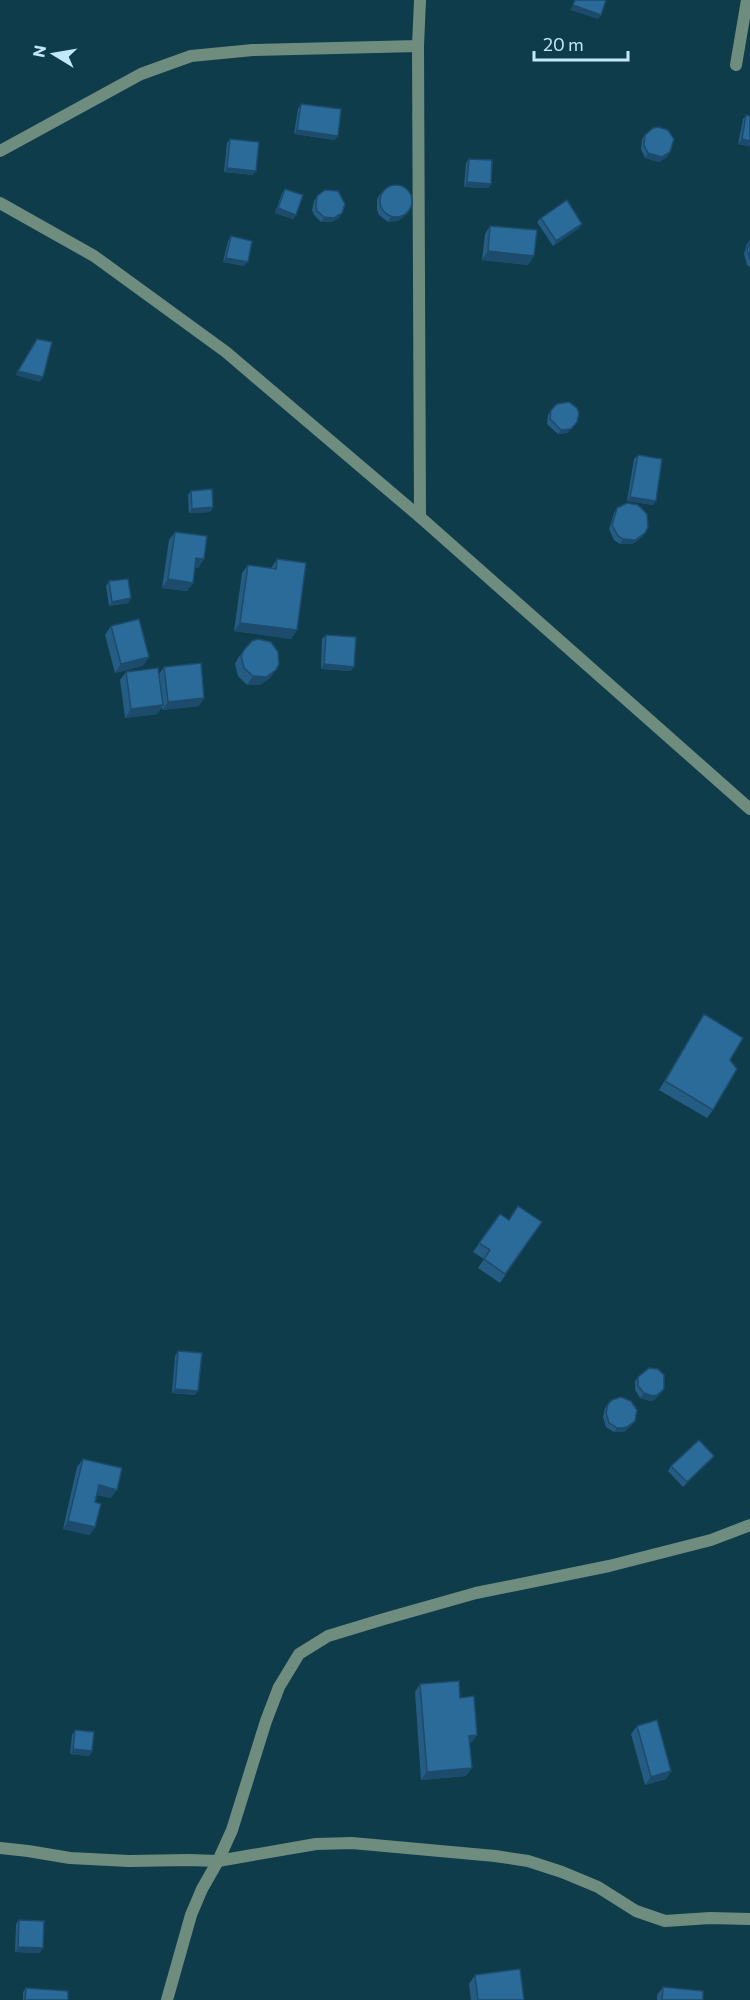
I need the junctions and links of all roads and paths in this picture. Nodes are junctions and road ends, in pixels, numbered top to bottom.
1 (420, 0) edge
2 (747, 0) edge
3 (418, 46) junction
4 (736, 65) dead end
5 (0, 151) edge
6 (0, 203) edge
7 (420, 517) junction
8 (750, 809) edge
9 (750, 1525) edge
10 (0, 1848) edge
11 (218, 1861) junction
12 (750, 1919) edge
13 (167, 2000) edge

1 - 3 street
2 - 4 street
3 - 5 street
3 - 7 street
6 - 7 street
7 - 8 street
9 - 11 street
10 - 11 street
11 - 12 street
11 - 13 street

